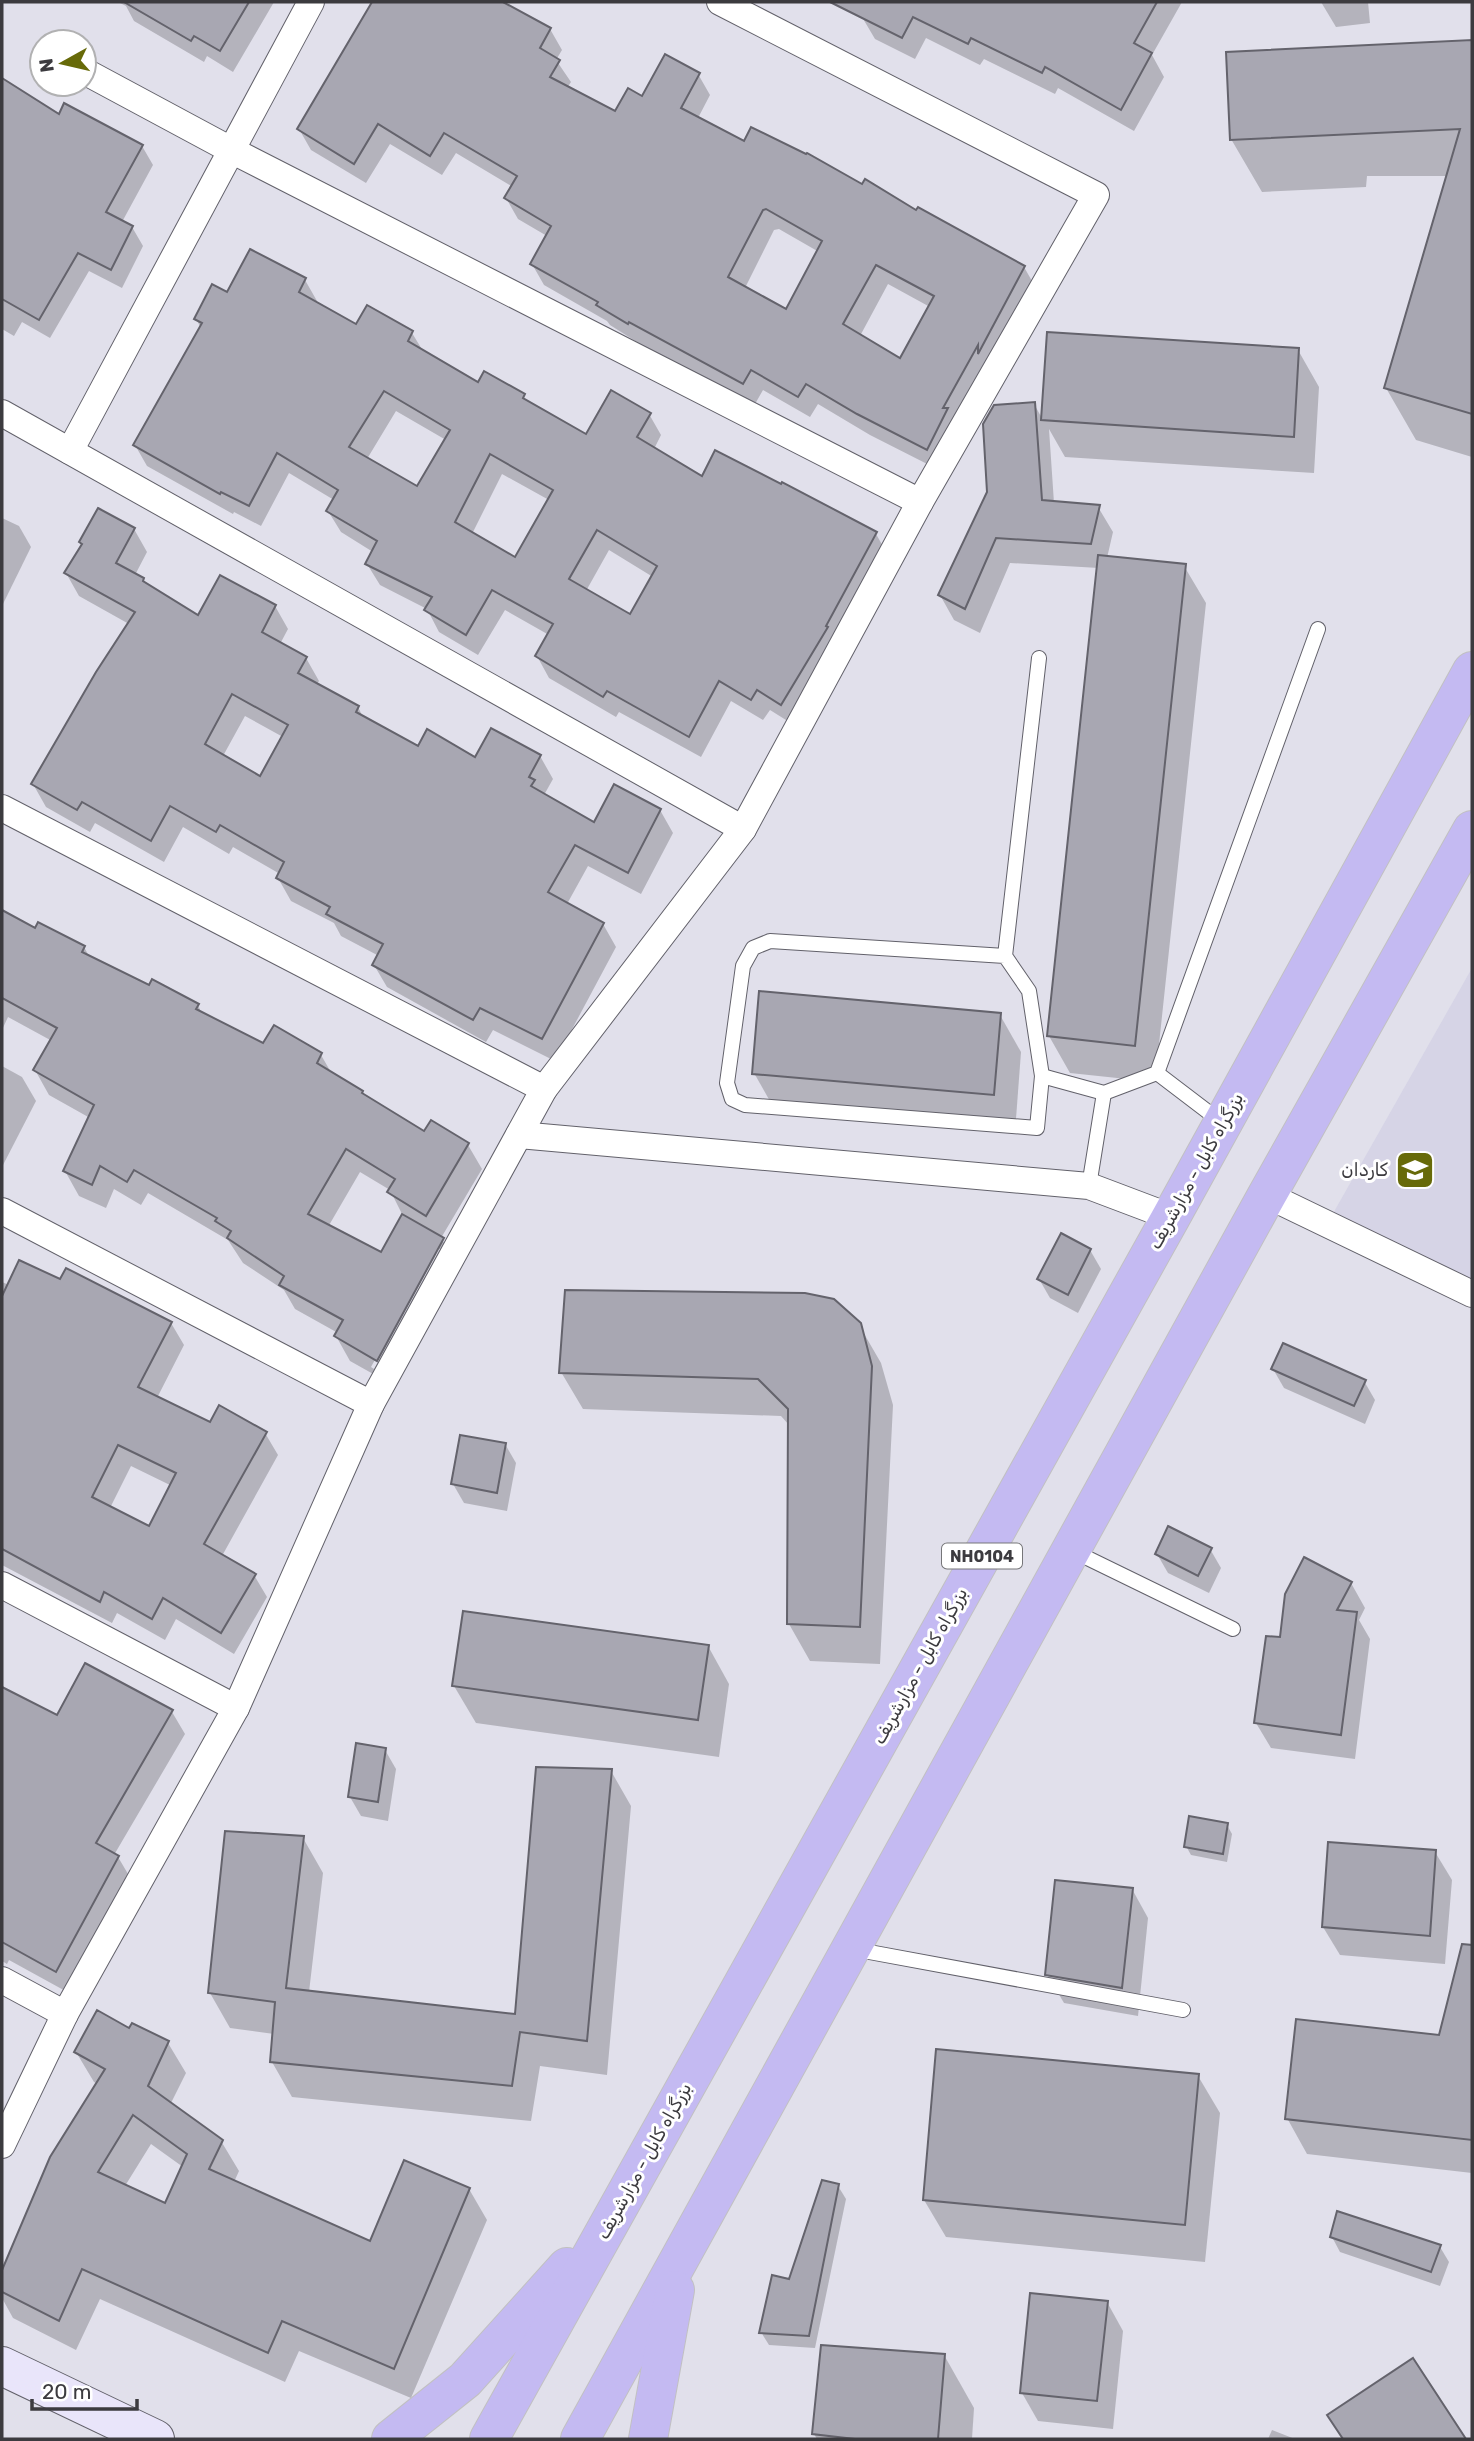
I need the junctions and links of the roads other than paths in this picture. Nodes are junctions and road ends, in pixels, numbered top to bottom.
1 (311, 2) edge
2 (720, 2) edge
3 (98, 79) edge
4 (231, 150) junction
5 (2, 413) edge
6 (70, 451) junction
7 (920, 502) junction
8 (1318, 629) dead end
9 (1039, 658) dead end
10 (1472, 671) edge
11 (2, 808) edge
12 (743, 829) junction
13 (1472, 830) edge
14 (1005, 956) junction
15 (1157, 1073) junction
16 (1042, 1076) junction
17 (544, 1089) junction
18 (1104, 1093) junction
19 (1223, 1123) junction
20 (519, 1135) junction
21 (1089, 1186) junction
22 (1267, 1195) junction
23 (2, 1211) edge
24 (1171, 1217) junction
25 (1472, 1294) edge
26 (371, 1404) junction
27 (1071, 1551) junction
28 (2, 1585) edge
29 (1234, 1629) dead end
30 (236, 1708) junction
31 (851, 1949) junction
32 (2, 1980) edge
33 (1183, 2010) dead end
34 (65, 2014) junction
35 (2, 2145) edge
36 (613, 2216) junction
37 (681, 2258) junction
38 (2, 2366) edge
39 (155, 2439) edge
40 (391, 2439) edge
41 (489, 2439) edge
42 (580, 2439) edge
43 (648, 2439) edge

1 - 4 street
2 - 7 street
3 - 4 street
4 - 6 street
4 - 7 street
5 - 6 street
6 - 12 street
7 - 12 street
8 - 15 lane
9 - 14 lane
10 - 19 highway, بزرگراه کابل - مزارشریف / NH0104
11 - 17 street
12 - 17 street
13 - 22 highway
14 - 16 lane
14 - 16 lane
15 - 18 lane
15 - 19 lane
16 - 18 lane
17 - 20 street
18 - 21 lane
19 - 24 highway, بزرگراه کابل - مزارشریف / NH0104
20 - 21 street
20 - 26 street
21 - 24 street
22 - 25 street
22 - 27 highway
23 - 26 street
24 - 36 highway, بزرگراه کابل - مزارشریف / NH0104
26 - 30 street
27 - 29 lane
27 - 31 highway
28 - 30 street
30 - 34 street
31 - 33 lane
31 - 37 highway
32 - 34 street
34 - 35 street
36 - 40 highway
36 - 41 highway, بزرگراه کابل - مزارشریف / NH0104
37 - 42 highway
37 - 43 highway
38 - 39 main road

